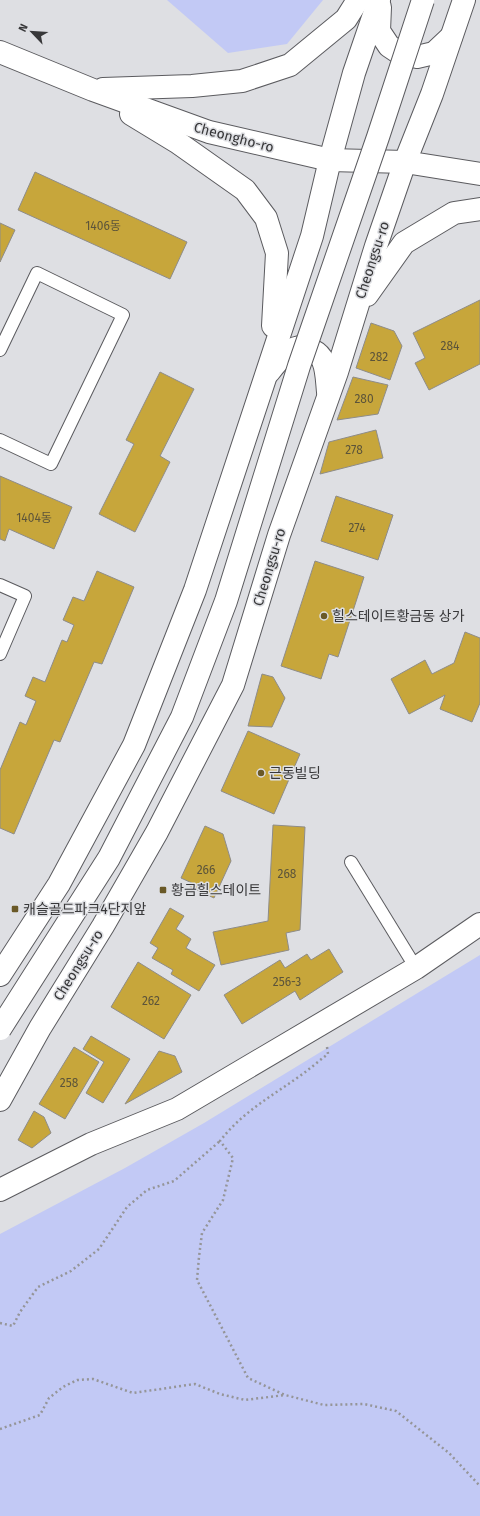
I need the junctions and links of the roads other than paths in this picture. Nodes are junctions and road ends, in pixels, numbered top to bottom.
1 (358, 0) edge
2 (380, 0) edge
3 (423, 0) edge
4 (464, 0) edge
5 (451, 37) junction
6 (0, 52) edge
7 (93, 90) junction
8 (330, 160) junction
9 (405, 162) junction
10 (480, 174) edge
11 (480, 209) edge
12 (0, 350) edge
13 (270, 358) junction
14 (337, 372) junction
15 (263, 380) junction
16 (328, 396) junction
17 (0, 440) edge
18 (0, 585) edge
19 (0, 654) edge
20 (351, 862) dead end
21 (480, 924) edge
22 (416, 968) junction
23 (0, 975) edge
24 (0, 1029) edge
25 (0, 1100) edge
26 (0, 1190) edge

1 - 7 main road
2 - 5 main road
2 - 8 main road
3 - 24 main road, bridge
4 - 5 main road, Cheongsu-ro
5 - 9 main road, Cheongsu-ro
6 - 7 main road, Cheongho-ro
7 - 8 main road, Cheongho-ro
7 - 13 main road
8 - 9 main road, Cheongho-ro
8 - 13 main road
9 - 10 main road, Cheongho-ro
9 - 14 main road, Cheongsu-ro
11 - 14 main road
12 - 17 lane
13 - 15 main road
14 - 16 main road, Cheongsu-ro
15 - 16 main road
15 - 23 main road
16 - 25 main road, Cheongsu-ro
18 - 19 lane
20 - 22 lane
21 - 22 main road
22 - 26 main road

